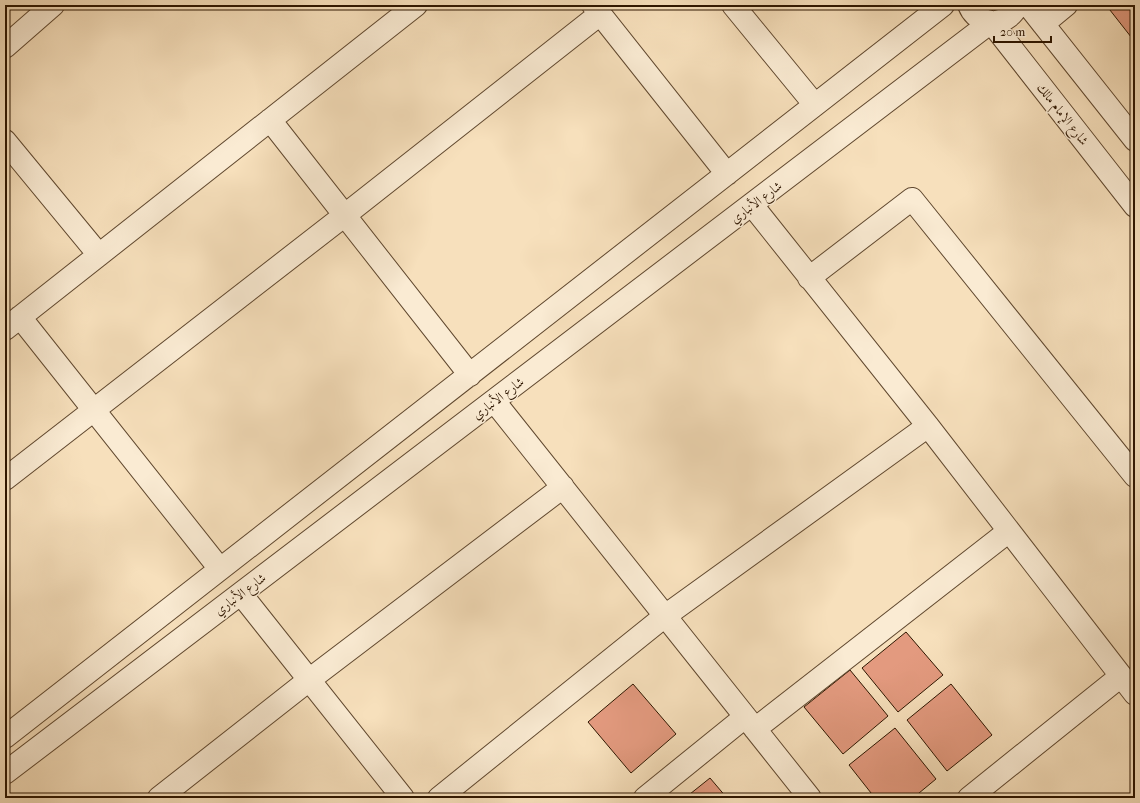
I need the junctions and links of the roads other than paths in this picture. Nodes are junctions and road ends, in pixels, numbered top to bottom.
1 (54, 5) edge
2 (416, 5) edge
3 (733, 5) edge
4 (943, 5) edge
5 (969, 5) edge
6 (1018, 5) edge
7 (1028, 5) edge
8 (1066, 5) edge
9 (596, 9) edge
10 (991, 22) junction
11 (1043, 24) junction
12 (5, 47) edge
13 (815, 105) junction
14 (270, 120) junction
15 (1135, 140) edge
16 (5, 141) edge
17 (727, 174) junction
18 (752, 206) junction
19 (1135, 206) edge
20 (345, 215) junction
21 (99, 255) junction
22 (809, 278) junction
23 (13, 323) edge
24 (470, 375) junction
25 (494, 401) junction
26 (94, 410) junction
27 (928, 426) junction
28 (1135, 476) edge
29 (5, 479) edge
30 (563, 487) junction
31 (1009, 532) junction
32 (220, 569) junction
33 (241, 594) junction
34 (665, 616) junction
35 (108, 656) junction
36 (1121, 676) junction
37 (309, 680) junction
38 (126, 682) junction
39 (1135, 694) edge
40 (750, 723) junction
41 (5, 736) edge
42 (5, 774) edge
43 (159, 798) edge
44 (403, 798) edge
45 (439, 798) edge
46 (645, 798) edge
47 (810, 798) edge
48 (969, 798) edge

1 - 12 street
2 - 14 street
3 - 13 street
4 - 13 street
5 - 10 street
6 - 10 street, شارع الأنباري
7 - 11 street
8 - 11 street
9 - 17 street
9 - 20 street
10 - 18 street, شارع الأنباري
10 - 19 street, شارع الإمام مالك
11 - 15 street
13 - 17 street
14 - 20 street
14 - 21 street
16 - 21 street
17 - 24 street
18 - 22 street
18 - 25 street, شارع الأنباري
20 - 24 street
20 - 26 street
21 - 23 street
22 - 27 street
22 - 28 street
23 - 26 street
24 - 32 street
25 - 30 street
25 - 33 street, شارع الأنباري
26 - 29 street
26 - 32 street
27 - 31 street
27 - 34 street
30 - 34 street
30 - 37 street
31 - 36 street
31 - 40 street
32 - 35 street
33 - 37 street
33 - 38 street, شارع الأنباري
34 - 40 street
34 - 45 street
35 - 38 street
35 - 41 street
36 - 39 street
36 - 48 street
37 - 43 street
37 - 44 street
38 - 42 street, شارع الأنباري
40 - 46 street
40 - 47 street

